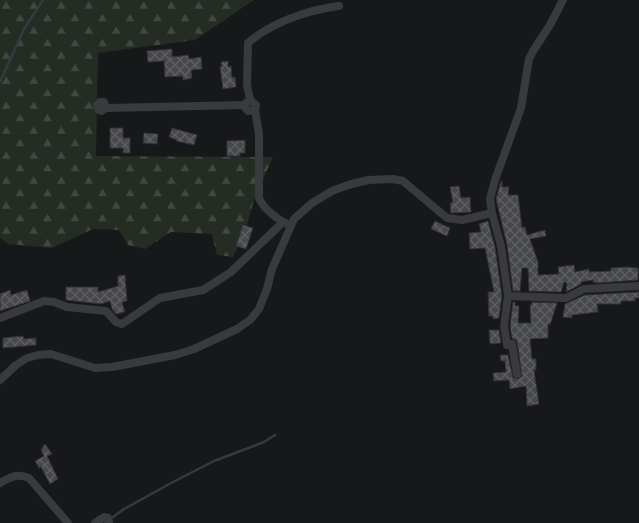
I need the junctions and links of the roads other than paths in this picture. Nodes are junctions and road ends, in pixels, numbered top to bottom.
1 (563, 0) edge
2 (339, 6) dead end
3 (248, 103) junction
4 (106, 108) dead end
5 (492, 213) junction
6 (286, 224) junction
7 (639, 286) edge
8 (508, 296) junction
9 (0, 318) edge
10 (517, 374) dead end
11 (0, 380) edge
12 (0, 483) edge
13 (68, 523) edge
14 (95, 523) edge
15 (109, 523) edge

1 - 5 street
2 - 3 street
3 - 4 street
3 - 6 street
5 - 6 street
5 - 8 street
6 - 9 street
6 - 11 street
7 - 8 street
8 - 10 street
12 - 13 street
14 - 15 street

